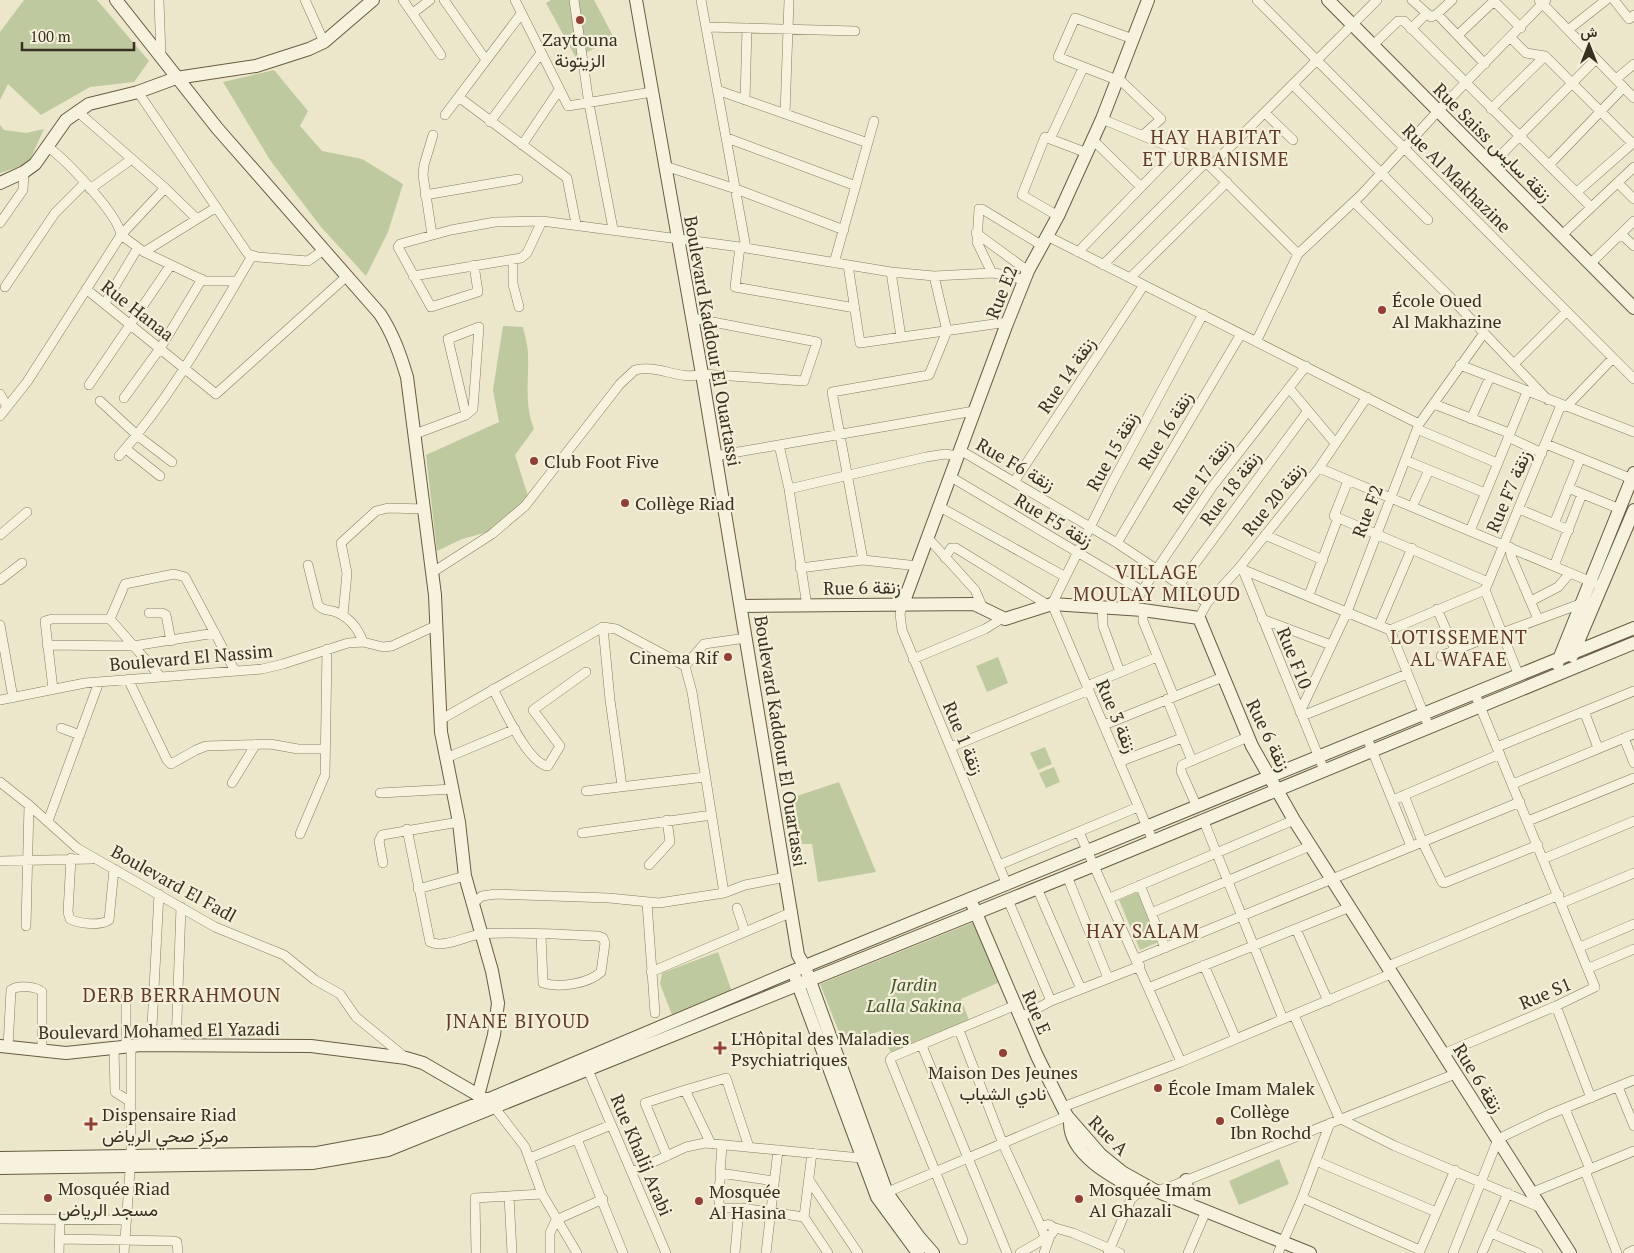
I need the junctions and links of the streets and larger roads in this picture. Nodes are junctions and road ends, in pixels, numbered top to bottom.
1 (116, 0) edge
2 (159, 0) edge
3 (305, 0) edge
4 (373, 0) edge
5 (403, 0) edge
6 (430, 0) edge
7 (444, 0) edge
8 (515, 0) edge
9 (574, 0) edge
10 (636, 0) edge
11 (701, 0) edge
12 (789, 0) edge
13 (1148, 0) edge
14 (1257, 0) edge
15 (1329, 0) edge
16 (1377, 0) edge
17 (1412, 0) edge
18 (1452, 0) edge
19 (1606, 0) edge
20 (1614, 0) edge
21 (1494, 1) edge
22 (1543, 1) edge
23 (412, 13) junction
24 (521, 14) junction
25 (1426, 14) junction
26 (1437, 14) junction
27 (1634, 15) edge
28 (1352, 26) junction
29 (707, 27) junction
30 (747, 28) junction
31 (1521, 28) junction
32 (788, 29) junction
33 (1411, 29) junction
34 (855, 30) dead end
35 (1568, 30) junction
36 (1458, 35) junction
37 (1510, 38) junction
38 (1133, 39) junction
39 (324, 42) junction
40 (1372, 46) junction
41 (541, 53) junction
42 (441, 55) dead end
43 (1545, 56) junction
44 (161, 58) junction
45 (1596, 59) junction
46 (486, 60) junction
47 (1317, 62) junction
48 (1485, 64) junction
49 (1634, 64) edge
50 (1084, 68) junction
51 (176, 78) junction
52 (1118, 79) junction
53 (1616, 79) junction
54 (1573, 82) junction
55 (1465, 84) junction
56 (1294, 86) junction
57 (1624, 88) junction
58 (559, 90) junction
59 (717, 90) junction
60 (138, 92) junction
61 (652, 92) junction
62 (460, 98) junction
63 (1634, 98) edge
64 (745, 100) junction
65 (589, 104) junction
66 (1491, 109) junction
67 (77, 111) junction
68 (1438, 111) junction
69 (1600, 111) junction
70 (785, 114) junction
71 (1265, 114) junction
72 (445, 115) dead end
73 (1102, 119) junction
74 (490, 122) junction
75 (874, 122) dead end
76 (433, 135) dead end
77 (1144, 135) junction
78 (1520, 136) junction
79 (727, 138) junction
80 (1050, 139) junction
81 (1093, 140) junction
82 (1293, 140) dead end
83 (868, 143) junction
84 (522, 145) junction
85 (1632, 146) edge
86 (48, 147) junction
87 (1178, 149) junction
88 (1404, 149) junction
89 (1087, 153) junction
90 (132, 159) junction
91 (1209, 164) junction
92 (1492, 164) junction
93 (1549, 165) junction
94 (665, 166) junction
95 (1634, 167) edge
96 (24, 172) junction
97 (1380, 173) junction
98 (518, 179) dead end
99 (0, 182) edge
100 (1227, 182) junction
101 (1618, 183) junction
102 (87, 186) junction
103 (856, 186) junction
104 (165, 188) junction
105 (1140, 188) junction
106 (736, 189) junction
107 (1577, 192) junction
108 (425, 195) junction
109 (1634, 199) edge
110 (1354, 202) junction
111 (1591, 206) junction
112 (216, 208) junction
113 (1058, 216) junction
114 (197, 219) junction
115 (1428, 220) dead end
116 (542, 221) junction
117 (1634, 221) edge
118 (0, 223) edge
119 (576, 224) junction
120 (613, 229) junction
121 (844, 230) junction
122 (976, 233) junction
123 (1621, 234) junction
124 (120, 235) junction
125 (1562, 235) junction
126 (432, 236) junction
127 (678, 239) junction
128 (1044, 241) junction
129 (1634, 246) edge
130 (743, 248) junction
131 (325, 249) junction
132 (140, 251) junction
133 (1078, 252) junction
134 (1298, 254) junction
135 (252, 256) junction
136 (513, 261) junction
137 (834, 263) junction
138 (1103, 264) junction
139 (1590, 264) junction
140 (474, 265) junction
141 (848, 265) junction
142 (170, 266) junction
143 (891, 272) junction
144 (992, 273) junction
145 (347, 276) junction
146 (413, 276) junction
147 (934, 276) junction
148 (1026, 276) junction
149 (1130, 278) junction
150 (202, 279) junction
151 (237, 281) junction
152 (1144, 285) junction
153 (5, 287) dead end
154 (86, 289) junction
155 (105, 303) junction
156 (518, 307) dead end
157 (854, 308) junction
158 (1634, 308) edge
159 (1566, 312) junction
160 (1203, 314) junction
161 (692, 318) junction
162 (1008, 322) junction
163 (132, 324) junction
164 (948, 331) junction
165 (1484, 333) junction
166 (1241, 334) junction
167 (901, 337) junction
168 (1257, 340) junction
169 (161, 347) junction
170 (1613, 358) junction
171 (1514, 363) junction
172 (1306, 366) junction
173 (1460, 366) junction
174 (184, 369) junction
175 (702, 374) junction
176 (1490, 377) junction
177 (1634, 379) edge
178 (89, 384) dead end
179 (1289, 388) junction
180 (1526, 392) junction
181 (0, 394) edge
182 (1366, 397) junction
183 (124, 398) dead end
184 (1548, 400) junction
185 (100, 401) dead end
186 (1434, 404) junction
187 (1564, 406) junction
188 (7, 407) junction
189 (974, 411) junction
190 (1307, 412) junction
191 (466, 415) junction
192 (0, 416) edge
193 (1471, 419) junction
194 (1418, 427) junction
195 (1634, 432) edge
196 (415, 434) junction
197 (840, 434) junction
198 (1509, 435) junction
199 (138, 436) junction
200 (1335, 442) junction
201 (1546, 444) junction
202 (779, 445) junction
203 (126, 448) junction
204 (959, 453) junction
205 (1542, 453) junction
206 (119, 456) dead end
207 (715, 456) junction
208 (1580, 459) junction
209 (1405, 460) junction
210 (172, 462) dead end
211 (1497, 463) junction
212 (1319, 468) junction
213 (1429, 470) junction
214 (160, 476) dead end
215 (848, 476) junction
216 (1633, 476) edge
217 (951, 477) junction
218 (1348, 481) junction
219 (1014, 482) junction
220 (1568, 488) junction
221 (789, 489) junction
222 (1485, 493) junction
223 (1582, 494) junction
224 (1389, 498) junction
225 (940, 507) junction
226 (1412, 507) junction
227 (425, 509) junction
228 (1519, 509) junction
229 (1620, 509) junction
230 (1634, 510) edge
231 (27, 512) dead end
232 (1338, 518) junction
233 (1554, 524) junction
234 (1090, 526) junction
235 (1569, 530) junction
236 (1470, 531) junction
237 (1629, 532) edge
238 (1376, 534) junction
239 (0, 535) edge
240 (1265, 535) junction
241 (928, 538) junction
242 (1117, 543) junction
243 (1507, 546) junction
244 (1412, 548) junction
245 (1077, 552) junction
246 (945, 558) junction
247 (863, 560) junction
248 (1322, 560) junction
249 (22, 563) dead end
250 (308, 565) dead end
251 (918, 566) junction
252 (1554, 566) junction
253 (800, 568) junction
254 (1155, 568) junction
255 (1241, 569) junction
256 (433, 572) junction
257 (1570, 573) junction
258 (1064, 576) junction
259 (0, 580) edge
260 (1180, 584) junction
261 (1595, 584) junction
262 (1486, 586) junction
263 (1141, 590) junction
264 (1309, 596) junction
265 (1531, 601) junction
266 (1207, 603) junction
267 (903, 604) junction
268 (1050, 604) junction
269 (1580, 604) junction
270 (741, 606) junction
271 (808, 606) junction
272 (982, 606) junction
273 (1102, 607) junction
274 (1130, 609) junction
275 (1437, 609) junction
276 (1143, 610) junction
277 (1346, 612) junction
278 (149, 613) dead end
279 (343, 615) junction
280 (1001, 618) junction
281 (1199, 618) junction
282 (110, 619) junction
283 (1262, 619) junction
284 (1538, 619) junction
285 (0, 625) edge
286 (437, 625) junction
287 (1379, 625) junction
288 (603, 627) junction
289 (1634, 628) edge
290 (1390, 630) junction
291 (1502, 633) junction
292 (215, 634) junction
293 (746, 638) junction
294 (172, 641) junction
295 (1478, 641) dead end
296 (363, 642) junction
297 (1634, 642) edge
298 (47, 645) junction
299 (1331, 645) junction
300 (133, 646) junction
301 (327, 649) junction
302 (1455, 650) junction
303 (1574, 653) junction
304 (1441, 656) dead end
305 (1158, 657) junction
306 (913, 659) junction
307 (1559, 659) junction
308 (685, 666) junction
309 (235, 670) junction
310 (1566, 670) junction
311 (586, 672) dead end
312 (1120, 672) junction
313 (1407, 674) junction
314 (160, 676) junction
315 (1519, 676) junction
316 (1552, 676) junction
317 (1223, 677) junction
318 (128, 678) junction
319 (99, 682) junction
320 (1088, 688) junction
321 (52, 689) junction
322 (493, 689) junction
323 (1634, 690) edge
324 (13, 698) junction
325 (1170, 698) junction
326 (0, 700) edge
327 (1478, 700) junction
328 (1584, 711) junction
329 (1301, 714) junction
330 (1424, 714) junction
331 (440, 720) junction
332 (1104, 725) junction
333 (1429, 727) junction
334 (61, 728) dead end
335 (515, 729) junction
336 (1634, 734) edge
337 (80, 735) junction
338 (1248, 737) junction
339 (1182, 738) junction
340 (1367, 738) junction
341 (1624, 738) junction
342 (256, 744) junction
343 (951, 747) junction
344 (1598, 748) junction
345 (324, 749) junction
346 (1372, 750) junction
347 (1499, 750) junction
348 (446, 758) junction
349 (1192, 761) junction
350 (1119, 762) junction
351 (1634, 763) edge
352 (1322, 764) junction
353 (705, 776) junction
354 (1270, 777) junction
355 (1634, 778) edge
356 (0, 782) edge
357 (232, 782) dead end
358 (1513, 784) junction
359 (622, 786) junction
360 (453, 789) junction
361 (1276, 789) junction
362 (586, 791) dead end
363 (380, 792) dead end
364 (1404, 795) junction
365 (1393, 800) junction
366 (1520, 802) junction
367 (29, 805) junction
368 (1197, 807) junction
369 (1138, 808) junction
370 (712, 816) junction
371 (667, 820) junction
372 (1203, 820) junction
373 (1294, 820) junction
374 (48, 821) junction
375 (1528, 821) junction
376 (1634, 821) edge
377 (459, 822) junction
378 (1147, 827) junction
379 (407, 829) junction
380 (1080, 832) junction
381 (582, 833) dead end
382 (300, 834) dead end
383 (1153, 840) junction
384 (1422, 841) junction
385 (1538, 845) junction
386 (1310, 846) junction
387 (1411, 846) junction
388 (1087, 852) junction
389 (1216, 853) junction
390 (71, 858) junction
391 (1543, 859) junction
392 (27, 860) junction
393 (98, 860) junction
394 (0, 861) edge
395 (383, 863) dead end
396 (649, 865) dead end
397 (999, 865) junction
398 (1095, 865) junction
399 (114, 869) junction
400 (1634, 873) edge
401 (465, 876) junction
402 (1067, 876) junction
403 (786, 877) junction
404 (1332, 879) junction
405 (1227, 880) junction
406 (1007, 885) junction
407 (1140, 885) junction
408 (1037, 888) junction
409 (418, 889) junction
410 (724, 893) junction
411 (159, 894) junction
412 (1110, 898) junction
413 (970, 899) junction
414 (1560, 899) junction
415 (1008, 900) junction
416 (647, 903) junction
417 (472, 904) junction
418 (181, 907) junction
419 (1350, 907) junction
420 (737, 908) dead end
421 (792, 912) junction
422 (975, 913) junction
423 (1151, 913) junction
424 (1242, 916) junction
425 (1634, 924) edge
426 (26, 926) dead end
427 (1296, 929) junction
428 (745, 932) junction
429 (481, 934) junction
430 (541, 935) junction
431 (1254, 946) junction
432 (1580, 947) junction
433 (1166, 948) junction
434 (1634, 949) edge
435 (1138, 963) junction
436 (1204, 965) junction
437 (1589, 968) junction
438 (799, 969) junction
439 (1390, 970) junction
440 (651, 972) junction
441 (1108, 978) junction
442 (803, 983) junction
443 (1148, 988) junction
444 (1081, 990) junction
445 (126, 996) dead end
446 (1328, 1000) junction
447 (1051, 1001) junction
448 (1556, 1006) junction
449 (1018, 1011) junction
450 (655, 1013) dead end
451 (1294, 1015) junction
452 (1283, 1019) junction
453 (959, 1030) junction
454 (1236, 1039) junction
455 (152, 1045) junction
456 (176, 1045) junction
457 (124, 1046) junction
458 (922, 1046) junction
459 (4, 1047) edge
460 (42, 1051) junction
461 (828, 1052) junction
462 (1443, 1054) junction
463 (406, 1058) junction
464 (1181, 1062) junction
465 (588, 1070) junction
466 (1455, 1074) junction
467 (1634, 1080) edge
468 (1618, 1087) junction
469 (685, 1090) junction
470 (1591, 1098) junction
471 (487, 1101) junction
472 (1565, 1109) junction
473 (1067, 1115) junction
474 (1339, 1118) junction
475 (1330, 1123) junction
476 (611, 1125) junction
477 (1634, 1126) edge
478 (578, 1139) junction
479 (1498, 1140) junction
480 (711, 1144) junction
481 (1003, 1144) junction
482 (722, 1145) junction
483 (749, 1147) junction
484 (778, 1150) junction
485 (1634, 1150) edge
486 (812, 1153) junction
487 (667, 1156) junction
488 (0, 1158) edge
489 (530, 1158) junction
490 (861, 1158) junction
491 (968, 1159) junction
492 (130, 1160) junction
493 (1316, 1162) junction
494 (0, 1168) edge
495 (1455, 1170) junction
496 (1588, 1170) junction
497 (632, 1172) junction
498 (936, 1172) junction
499 (721, 1174) junction
500 (809, 1180) junction
501 (1186, 1180) junction
502 (774, 1181) junction
503 (1483, 1182) junction
504 (1156, 1191) junction
505 (1142, 1193) junction
506 (1508, 1193) junction
507 (1531, 1193) junction
508 (542, 1194) junction
509 (882, 1195) junction
510 (509, 1196) junction
511 (1302, 1198) junction
512 (602, 1199) junction
513 (1188, 1203) junction
514 (1540, 1207) junction
515 (740, 1208) junction
516 (771, 1211) junction
517 (1436, 1212) junction
518 (1205, 1214) junction
519 (804, 1217) junction
520 (0, 1220) edge
521 (60, 1220) junction
522 (126, 1220) junction
523 (556, 1220) junction
524 (1047, 1232) junction
525 (1491, 1233) junction
526 (125, 1238) junction
527 (59, 1239) junction
528 (963, 1240) dead end
529 (1282, 1249) edge
530 (1634, 1250) edge
531 (1109, 1251) edge
532 (1420, 1252) edge
533 (59, 1253) edge
534 (124, 1253) edge
535 (178, 1253) edge
536 (476, 1253) edge
537 (512, 1253) edge
538 (550, 1253) edge
539 (577, 1253) edge
540 (623, 1253) edge
541 (666, 1253) edge
542 (735, 1253) edge
543 (766, 1253) edge
544 (828, 1253) edge
545 (858, 1253) edge
546 (918, 1253) edge
547 (933, 1253) edge
548 (1007, 1253) edge
549 (1023, 1253) edge
550 (1044, 1253) edge
551 (1120, 1253) edge
552 (1188, 1253) edge
553 (1310, 1253) edge
554 (1453, 1253) edge
555 (1482, 1253) edge
556 (1538, 1253) edge
557 (1570, 1253) edge
558 (1618, 1253) edge
559 (1628, 1253) edge

1 - 44 street
2 - 44 street
3 - 39 street
4 - 39 street
5 - 23 street
6 - 23 street
7 - 46 street
8 - 24 street
9 - 65 street
10 - 61 street, Boulevard Kaddour El Ouartassi
11 - 29 street
12 - 32 street
13 - 38 street, Rue E2
14 - 47 street, Rue Al Makhazine
15 - 28 street, Rue Saiss زنقة سايس
16 - 28 street
17 - 25 street
18 - 26 street
19 - 35 street
20 - 27 street
21 - 31 street
21 - 36 street
22 - 31 street
22 - 35 street
23 - 42 street
24 - 41 street
24 - 46 street
25 - 26 street
25 - 33 street
26 - 36 street
28 - 40 street, Rue Saiss زنقة سايس
28 - 47 street
29 - 30 street
29 - 59 street
30 - 32 street
30 - 64 street
31 - 37 street
32 - 34 street
32 - 70 street
33 - 40 street
33 - 55 street
35 - 45 street
36 - 48 street
37 - 43 street
37 - 48 street
38 - 50 street
38 - 52 street, Rue E2
39 - 51 street
40 - 68 street, Rue Saiss زنقة سايس
41 - 58 street
41 - 74 street
43 - 54 street
43 - 66 street
44 - 51 street
45 - 53 street
45 - 54 street
46 - 62 street
47 - 56 street
47 - 88 street, Rue Al Makhazine
48 - 55 street
49 - 53 street
50 - 52 street
50 - 80 street
51 - 60 street
51 - 131 street
52 - 73 street, Rue E2
52 - 77 street
53 - 57 street
54 - 69 street
54 - 78 street
55 - 66 street
55 - 68 street
56 - 71 street
56 - 97 street
57 - 63 street
57 - 69 street
58 - 65 street
58 - 84 street
59 - 64 street
59 - 79 street
60 - 67 street
60 - 112 street
61 - 65 street
61 - 94 street, Boulevard Kaddour El Ouartassi
62 - 72 street
62 - 74 street
64 - 70 street
65 - 120 street
66 - 78 street
67 - 86 street
67 - 90 street
68 - 88 street
68 - 92 street, Rue Saiss زنقة سايس
69 - 85 street
69 - 93 street
70 - 83 street
71 - 82 street
71 - 91 street
73 - 77 street
73 - 81 street, Rue E2
74 - 84 street
75 - 83 street
76 - 108 street
77 - 87 street
78 - 92 street
78 - 93 street
79 - 103 street
79 - 106 street
80 - 89 street
80 - 113 street
81 - 89 street, Rue E2
81 - 105 street
83 - 103 street
84 - 119 street
85 - 107 street
86 - 96 street
86 - 102 street
87 - 91 street
87 - 105 street
88 - 97 street
88 - 159 street, Rue Al Makhazine
89 - 113 street, Rue E2
90 - 102 street
90 - 104 street
91 - 100 street
91 - 138 street
92 - 125 street, Rue Saiss زنقة سايس
93 - 107 street
94 - 106 street
94 - 127 street, Boulevard Kaddour El Ouartassi
95 - 101 street
96 - 99 street
96 - 118 street
97 - 110 street
97 - 115 street
98 - 108 street
100 - 134 street
100 - 149 street
101 - 109 street
101 - 111 street
102 - 124 street
102 - 153 street
103 - 121 street
104 - 114 street
104 - 124 street, Rue Hanaa
105 - 133 street
106 - 121 street
106 - 130 street
107 - 111 street
108 - 126 street
110 - 134 street
110 - 165 street
111 - 125 street
112 - 114 street
112 - 135 street
113 - 128 street, Rue E2
114 - 132 street
116 - 119 street
116 - 126 street
116 - 136 street
117 - 123 street
119 - 120 street
120 - 127 street
121 - 137 street
122 - 128 street
122 - 144 street
122 - 148 street
123 - 129 street
123 - 139 street
124 - 132 street
124 - 154 street, Rue Hanaa
125 - 139 street, Rue Saiss زنقة سايس
126 - 146 street
127 - 130 street
127 - 161 street, Boulevard Kaddour El Ouartassi
128 - 133 street
128 - 148 street, Rue E2
130 - 137 street
130 - 157 street
131 - 135 street
131 - 145 street
132 - 142 street
132 - 155 street
133 - 138 street
134 - 168 street
135 - 151 street
136 - 140 street
136 - 156 street
137 - 141 street
138 - 149 street
139 - 158 street, Rue Saiss زنقة سايس
140 - 146 street
140 - 146 street
141 - 143 street
141 - 157 street
142 - 150 street
142 - 163 street
143 - 147 street
143 - 167 street
144 - 147 street
144 - 148 street
145 - 174 street, Rue Hanaa
145 - 196 street
147 - 164 street
148 - 162 street, Rue E2
149 - 152 street
150 - 151 street
150 - 169 street
151 - 174 street
152 - 160 street
152 - 219 street, Rue 14 زنقة
154 - 155 street, Rue Hanaa
154 - 188 street
155 - 163 street, Rue Hanaa
157 - 167 street
159 - 170 street, Rue Al Makhazine
159 - 171 street
160 - 166 street
160 - 234 street, Rue 15 زنقة
161 - 175 street, Boulevard Kaddour El Ouartassi
161 - 175 street
162 - 164 street
162 - 189 street, Rue E2
163 - 169 street, Rue Hanaa
163 - 178 street
164 - 167 street
164 - 197 street
165 - 171 street
165 - 173 street, Rue F2
166 - 168 street
166 - 242 street, Rue 16 زنقة
168 - 172 street
169 - 174 street, Rue Hanaa
169 - 183 street
170 - 177 street, Rue Al Makhazine
170 - 187 street
171 - 184 street
172 - 179 street, Rue 17 زنقة
172 - 182 street
173 - 176 street
173 - 186 street, Rue F2
174 - 199 street
175 - 207 street, Boulevard Kaddour El Ouartassi
175 - 256 street
176 - 180 street
176 - 193 street
179 - 190 street
179 - 254 street, Rue 17 زنقة
180 - 184 street
180 - 198 street
181 - 188 street
182 - 194 street
182 - 200 street, Rue 20 زنقة
184 - 187 street
185 - 199 street
186 - 193 street
186 - 194 street, Rue F2
187 - 195 street
187 - 201 street, Rue F7 زنقة
188 - 192 street
189 - 197 street
189 - 204 street, Rue E2
190 - 200 street
190 - 260 street, Rue 18 زنقة
191 - 191 street
191 - 196 street
193 - 198 street
194 - 209 street, Rue F2
194 - 211 street
196 - 227 street
197 - 202 street
197 - 215 street
198 - 205 street
198 - 211 street
199 - 203 street
199 - 210 street
200 - 212 street, Rue 20 زنقة
201 - 205 street, Rue F7 زنقة
201 - 208 street
202 - 207 street
202 - 221 street
203 - 206 street
203 - 214 street
204 - 215 street
204 - 217 street, Rue E2
204 - 219 street, Rue F6 زنقة
205 - 228 street, Rue F7 زنقة
207 - 270 street, Boulevard Kaddour El Ouartassi
208 - 216 street
208 - 220 street
209 - 213 street
209 - 224 street, Rue F2
211 - 222 street
212 - 218 street
212 - 240 street, Rue 20 زنقة
213 - 222 street
213 - 226 street
215 - 221 street
215 - 247 street
216 - 229 street
217 - 225 street, Rue E2
217 - 245 street, Rue F5 زنقة
218 - 224 street
218 - 232 street
219 - 234 street, Rue F6 زنقة
220 - 223 street
220 - 233 street
221 - 253 street
222 - 236 street
223 - 229 street
223 - 235 street
224 - 226 street
224 - 238 street, Rue F2
225 - 241 street, Rue E2
225 - 258 street
226 - 236 street
227 - 256 street
227 - 279 street
228 - 233 street
228 - 243 street, Rue F7 زنقة
229 - 261 street
230 - 237 street
231 - 239 street
232 - 238 street
232 - 248 street
233 - 235 street
234 - 242 street, Rue F6 زنقة
234 - 245 street, Rue 15 زنقة
235 - 252 street
236 - 243 street
237 - 261 street
238 - 244 street
238 - 277 street, Rue F2
240 - 248 street
240 - 255 street, Rue 20 زنقة
241 - 246 street
241 - 251 street, Rue E2
242 - 254 street, Rue F6 زنقة
243 - 252 street
243 - 262 street, Rue F7 زنقة
243 - 265 street
244 - 262 street
244 - 287 street
245 - 258 street, Rue 15 زنقة
245 - 263 street, Rue F5 زنقة
246 - 268 street
246 - 272 street
247 - 251 street
247 - 253 street
248 - 264 street
249 - 259 street
250 - 279 street
251 - 267 street, Rue E2
252 - 257 street
253 - 271 street
254 - 260 street, Rue F6 زنقة
254 - 263 street, Rue 17 زنقة
255 - 264 street
255 - 266 street, Rue 20 زنقة
255 - 283 street, Rue F10
256 - 286 street
257 - 261 street
257 - 265 street
258 - 268 street, Rue 15 زنقة
260 - 266 street, Rue F6 زنقة
261 - 269 street
261 - 303 street
262 - 275 street
262 - 291 street
263 - 274 street, Rue 17 زنقة
264 - 277 street
265 - 284 street
266 - 281 street, Rue 20 زنقة
267 - 271 street, Rue 6 زنقة
267 - 272 street, Rue 6 زنقة
267 - 306 street, Rue 1 زنقة
268 - 273 street
268 - 280 street
268 - 320 street, Rue 3 زنقة
269 - 284 street
269 - 307 street
270 - 271 street, Rue 6 زنقة
270 - 293 street, Boulevard Kaddour El Ouartassi
272 - 280 street, Rue 6 زنقة
273 - 274 street
273 - 312 street
274 - 276 street
275 - 290 street
275 - 302 street
276 - 281 street
276 - 305 street
277 - 287 street
277 - 299 street, Rue F2
278 - 294 street
279 - 296 street
280 - 306 street
281 - 317 street, Rue 6 زنقة
282 - 292 street
282 - 298 street
282 - 300 street
283 - 299 street
283 - 329 street, Rue F10
284 - 291 street
285 - 324 street
286 - 296 street, Boulevard El Nassim
286 - 331 street
287 - 290 street
288 - 308 street
288 - 322 street
288 - 359 street
289 - 303 street
290 - 313 street
291 - 315 street
292 - 294 street
292 - 309 street
293 - 308 street
293 - 403 street, Boulevard Kaddour El Ouartassi
294 - 300 street
295 - 302 street
296 - 301 street, Boulevard El Nassim
297 - 310 street
298 - 300 street
298 - 321 street
299 - 329 street, Rue F2
300 - 314 street
301 - 309 street, Boulevard El Nassim
301 - 345 street
302 - 304 street
303 - 307 street
303 - 310 street
305 - 312 street
305 - 325 street
306 - 343 street, Rue 1 زنقة
307 - 315 street
307 - 316 street
308 - 353 street
309 - 314 street, Boulevard El Nassim
310 - 316 street
311 - 335 street
312 - 320 street
313 - 329 street
313 - 330 street
314 - 318 street, Boulevard El Nassim
315 - 327 street
316 - 327 street
317 - 325 street
317 - 338 street, Rue 6 زنقة
318 - 319 street, Boulevard El Nassim
318 - 342 street
319 - 321 street, Boulevard El Nassim
319 - 337 street
320 - 332 street, Rue 3 زنقة
320 - 343 street
321 - 324 street, Boulevard El Nassim
322 - 331 street
322 - 335 street
323 - 328 street
324 - 326 street, Boulevard El Nassim
325 - 332 street
325 - 339 street
327 - 330 street
327 - 333 street
327 - 347 street
328 - 344 street
328 - 347 street
329 - 352 street, Rue F10
330 - 333 street
330 - 340 street
331 - 348 street
332 - 350 street, Rue 3 زنقة
333 - 346 street
334 - 337 street
335 - 348 street
336 - 341 street
337 - 374 street
338 - 349 street
338 - 354 street, Rue 6 زنقة
339 - 349 street
339 - 350 street
340 - 346 street
340 - 352 street
341 - 344 street
341 - 351 street
342 - 345 street
342 - 357 street
343 - 397 street, Rue 1 زنقة
344 - 358 street
345 - 382 street
346 - 352 street
346 - 365 street
347 - 358 street
347 - 364 street
348 - 360 street
349 - 368 street
350 - 369 street, Rue 3 زنقة
352 - 354 street
352 - 361 street
353 - 359 street
353 - 370 street
354 - 361 street, Rue 6 زنقة
354 - 368 street
355 - 375 street
356 - 367 street, Boulevard El Fadl
358 - 366 street
359 - 362 street
360 - 363 street
360 - 377 street
361 - 372 street
361 - 373 street, Rue 6 زنقة
364 - 365 street
364 - 384 street
365 - 387 street
366 - 375 street
366 - 384 street
367 - 374 street, Boulevard El Fadl
367 - 392 street
368 - 378 street
369 - 378 street, Rue 3 زنقة
369 - 380 street
370 - 371 street
370 - 410 street
371 - 381 street
371 - 396 street
372 - 383 street
372 - 389 street
373 - 386 street, Rue 6 زنقة
373 - 389 street
374 - 393 street, Boulevard El Fadl
375 - 385 street
376 - 391 street
377 - 379 street
377 - 401 street
378 - 383 street, Rue 3 زنقة
378 - 388 street
379 - 395 street
379 - 409 street
380 - 388 street
380 - 397 street
383 - 398 street
384 - 385 street
384 - 387 street
385 - 391 street
386 - 404 street, Rue 6 زنقة
386 - 405 street
387 - 404 street
388 - 398 street
388 - 406 street
389 - 405 street
389 - 407 street
390 - 392 street
390 - 393 street
390 - 399 street
391 - 414 street
392 - 394 street
392 - 426 street
393 - 399 street, Boulevard El Fadl
397 - 406 street, Rue 1 زنقة
398 - 402 street
398 - 412 street
399 - 411 street, Boulevard El Fadl
400 - 414 street
401 - 409 street
401 - 417 street
402 - 408 street
402 - 441 street
403 - 410 street
403 - 421 street, Boulevard Kaddour El Ouartassi
404 - 419 street, Rue 6 زنقة
404 - 424 street
405 - 423 street
405 - 424 street
406 - 413 street
407 - 412 street
407 - 423 street
408 - 415 street
408 - 444 street
409 - 429 street
410 - 416 street
411 - 418 street, Boulevard El Fadl
411 - 455 street
412 - 435 street
413 - 422 street, Rue E
413 - 438 street
414 - 432 street
414 - 439 street
415 - 422 street
415 - 447 street
416 - 417 street
416 - 440 street
417 - 429 street
418 - 456 street
418 - 463 street, Boulevard El Fadl
419 - 427 street
419 - 439 street, Rue 6 زنقة
420 - 428 street
421 - 428 street
421 - 438 street, Boulevard Kaddour El Ouartassi
422 - 442 street
422 - 449 street, Rue E
423 - 433 street
424 - 431 street
424 - 433 street
425 - 432 street
427 - 431 street
427 - 446 street
428 - 440 street
429 - 430 street
429 - 471 street
430 - 430 street
431 - 436 street
431 - 452 street
432 - 437 street
433 - 435 street
434 - 437 street, Rue S1
435 - 441 street
435 - 443 street
436 - 443 street
436 - 454 street
437 - 448 street, Rue S1
438 - 442 street
438 - 471 street
439 - 446 street
439 - 462 street, Rue 6 زنقة
440 - 450 street
441 - 444 street
442 - 461 street
442 - 465 street
443 - 464 street
444 - 447 street
445 - 457 street
446 - 451 street
447 - 449 street
448 - 462 street, Rue S1
448 - 470 street
449 - 453 street
449 - 473 street, Rue E
451 - 452 street
451 - 474 street
452 - 454 street
453 - 458 street
453 - 481 street
454 - 464 street
455 - 456 street, Boulevard Mohamed El Yazadi
455 - 457 street, Boulevard Mohamed El Yazadi
456 - 463 street, Boulevard Mohamed El Yazadi
457 - 460 street, Boulevard Mohamed El Yazadi
457 - 492 street
457 - 492 street
458 - 491 street
458 - 498 street
459 - 460 street, Boulevard Mohamed El Yazadi
459 - 460 street
461 - 490 street
461 - 509 street
462 - 466 street, Rue 6 زنقة
463 - 471 street, Boulevard Mohamed El Yazadi
464 - 473 street
465 - 471 street
465 - 476 street, Rue Khalij Arabi
466 - 474 street
466 - 479 street, Rue 6 زنقة
467 - 468 street
468 - 470 street
468 - 477 street
469 - 480 street
469 - 483 street
469 - 487 street
470 - 472 street
471 - 489 street
471 - 492 street
472 - 479 street
472 - 496 street
473 - 481 street
473 - 504 street, Rue A
473 - 505 street, Rue A
474 - 475 street
474 - 495 street
475 - 493 street
475 - 501 street
476 - 478 street
476 - 497 street, Rue Khalij Arabi
478 - 489 street
478 - 512 street
479 - 503 street
479 - 507 street, Rue 6 زنقة
480 - 482 street
480 - 487 street
481 - 491 street
481 - 524 street
482 - 483 street
482 - 499 street
483 - 484 street
484 - 486 street
484 - 502 street
485 - 496 street
486 - 490 street
486 - 500 street
487 - 497 street
488 - 492 street
489 - 508 street
490 - 509 street
491 - 498 street
491 - 548 street
492 - 494 street
492 - 522 street
493 - 511 street
493 - 517 street
495 - 503 street
495 - 517 street
496 - 507 street
496 - 558 street
497 - 541 street, Rue Khalij Arabi
498 - 509 street
498 - 528 street
499 - 502 street
499 - 515 street
500 - 519 street
500 - 545 street
501 - 504 street
501 - 513 street
502 - 516 street
503 - 506 street
503 - 554 street
504 - 505 street
504 - 513 street, Rue A
505 - 518 street, Rue A
505 - 531 street
506 - 514 street
506 - 525 street
507 - 514 street, Rue 6 زنقة
508 - 510 street
508 - 523 street
509 - 546 street
509 - 547 street
510 - 536 street
510 - 537 street
511 - 529 street
511 - 532 street
512 - 523 street
512 - 540 street
513 - 518 street, Rue A
514 - 557 street, Rue 6 زنقة
515 - 516 street
515 - 542 street
516 - 519 street
516 - 543 street
517 - 532 street
518 - 529 street, Rue A
518 - 552 street
519 - 544 street
520 - 521 street
521 - 522 street
521 - 527 street
522 - 526 street
523 - 538 street
523 - 539 street
524 - 531 street
524 - 549 street
524 - 550 street
525 - 555 street
525 - 556 street
526 - 527 street
526 - 534 street
526 - 535 street
527 - 533 street
529 - 553 street, Rue A
530 - 559 street
531 - 551 street

